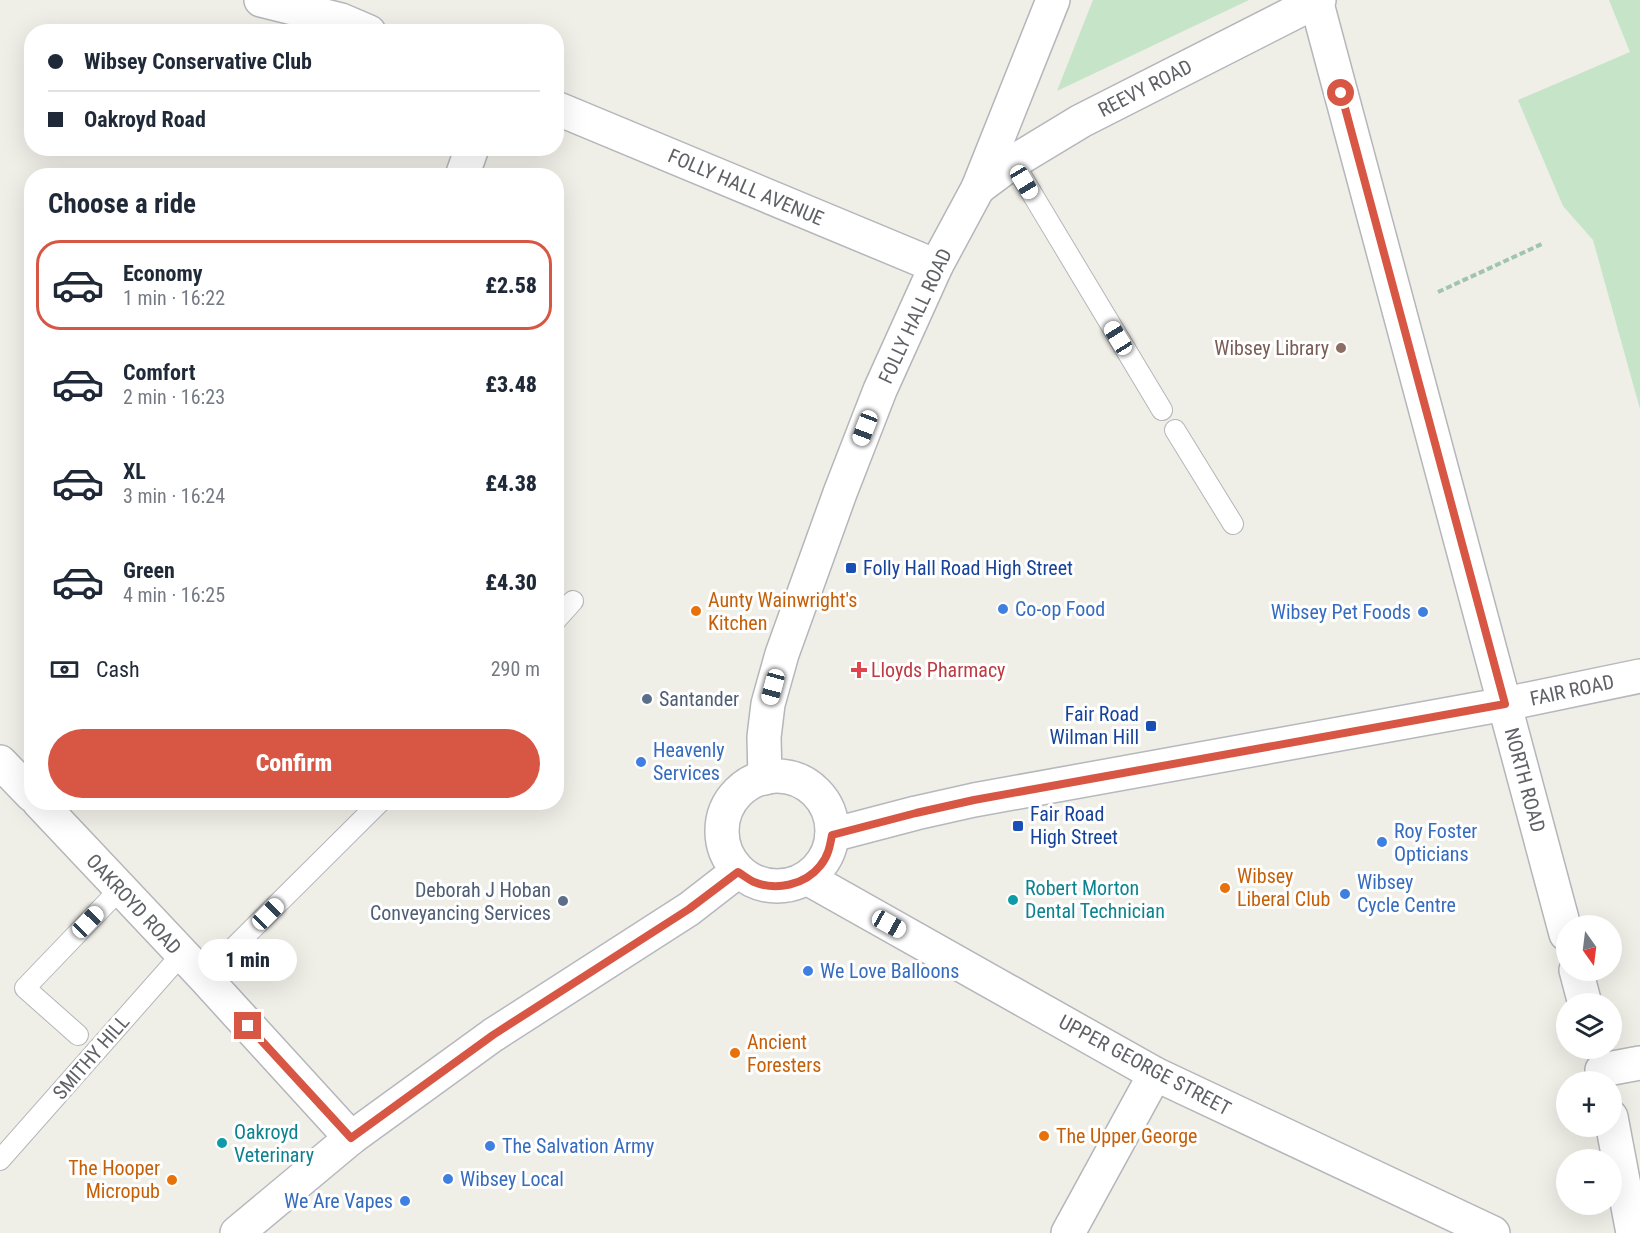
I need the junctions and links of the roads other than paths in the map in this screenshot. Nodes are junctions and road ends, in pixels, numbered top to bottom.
1 (261, 0) edge
2 (1053, 0) edge
3 (1317, 0) edge
4 (350, 24) edge
5 (564, 111) edge
6 (1013, 162) junction
7 (978, 188) junction
8 (936, 266) junction
9 (1162, 410) dead end
10 (1174, 430) dead end
11 (1233, 524) dead end
12 (573, 601) dead end
13 (564, 611) edge
14 (1640, 676) edge
15 (1505, 704) junction
16 (0, 762) edge
17 (765, 778) junction
18 (24, 787) edge
19 (46, 810) edge
20 (371, 810) edge
21 (832, 835) junction
22 (738, 872) junction
23 (807, 878) junction
24 (120, 889) junction
25 (1561, 915) edge
26 (192, 966) junction
27 (78, 1035) dead end
28 (1640, 1063) edge
29 (1601, 1067) edge
30 (1155, 1074) junction
31 (1615, 1137) edge
32 (351, 1138) junction
33 (0, 1160) edge
34 (237, 1233) edge
35 (1068, 1233) edge
36 (1493, 1233) edge
37 (1633, 1233) edge

1 - 4 street
2 - 7 street, FOLLY HALL ROAD
3 - 6 street, REEVY ROAD
3 - 15 street, NORTH ROAD
5 - 8 street, FOLLY HALL AVENUE
6 - 7 street, REEVY ROAD
6 - 9 lane
7 - 8 street, FOLLY HALL ROAD
8 - 17 street, FOLLY HALL ROAD
10 - 11 lane
12 - 13 lane
14 - 15 street, FAIR ROAD
15 - 21 street, FAIR ROAD
15 - 25 street, NORTH ROAD
16 - 18 street
17 - 21 street
17 - 22 street
19 - 24 street, OAKROYD ROAD
20 - 26 lane, SMITHY HILL
21 - 23 street
22 - 23 street
22 - 32 street
23 - 30 street, UPPER GEORGE STREET
24 - 26 street, OAKROYD ROAD
24 - 27 lane
26 - 32 street, OAKROYD ROAD
26 - 33 lane, SMITHY HILL
28 - 29 street
30 - 35 street
30 - 36 street, UPPER GEORGE STREET
31 - 37 street
32 - 34 street

